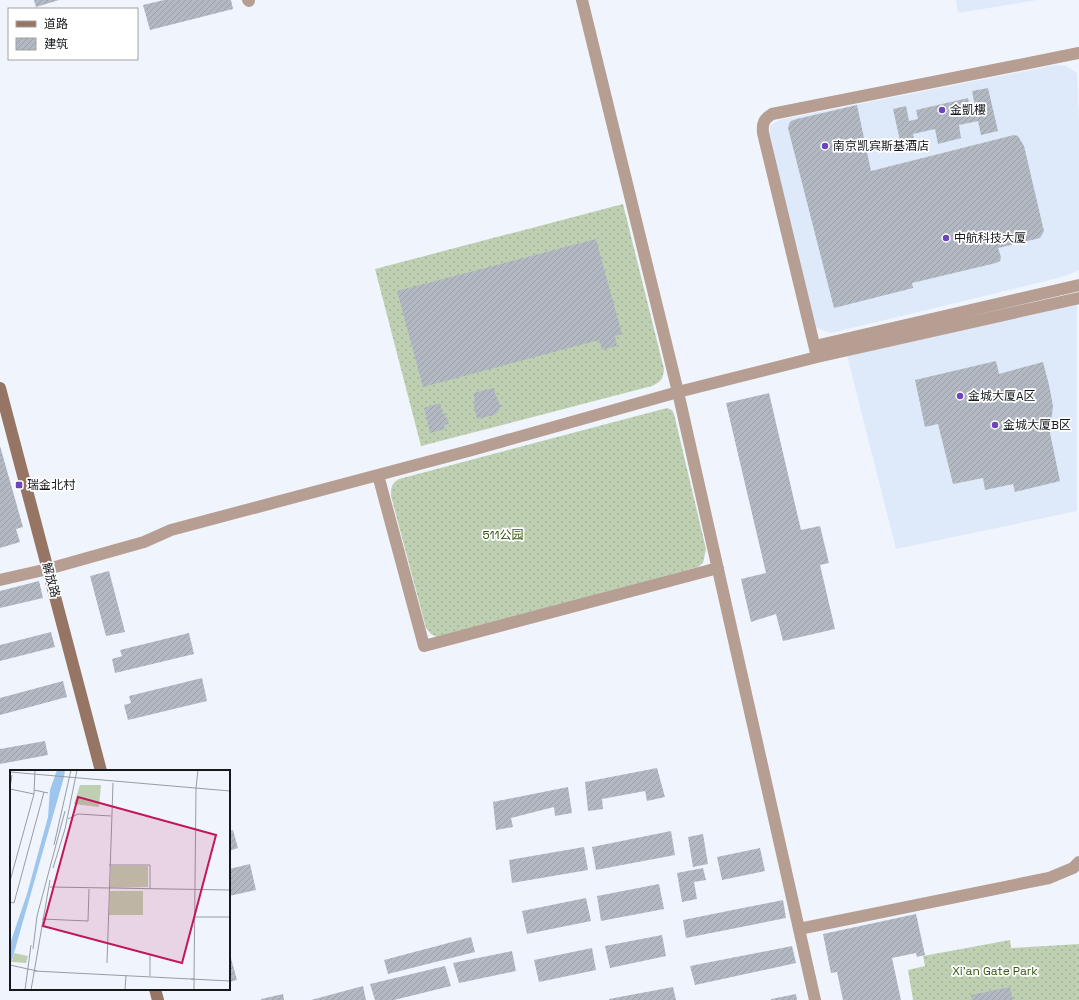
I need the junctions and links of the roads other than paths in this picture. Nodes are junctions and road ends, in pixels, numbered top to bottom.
1 (582, 0) edge
2 (1079, 53) edge
3 (1079, 285) edge
4 (1079, 298) edge
5 (816, 351) junction
6 (0, 388) edge
7 (678, 392) junction
8 (378, 475) junction
9 (718, 568) junction
10 (48, 569) junction
11 (0, 580) edge
12 (102, 770) edge
13 (1079, 862) edge
14 (799, 929) junction
15 (155, 990) edge
16 (158, 1000) edge
17 (814, 1000) edge

1 - 7 street
2 - 5 street
3 - 5 street
4 - 5 street
5 - 7 street
6 - 10 street, 解放路
7 - 8 street
7 - 9 street
8 - 9 street
8 - 10 street
9 - 14 street
10 - 11 street
10 - 12 street, 解放路
13 - 14 street
14 - 17 street
15 - 16 street

